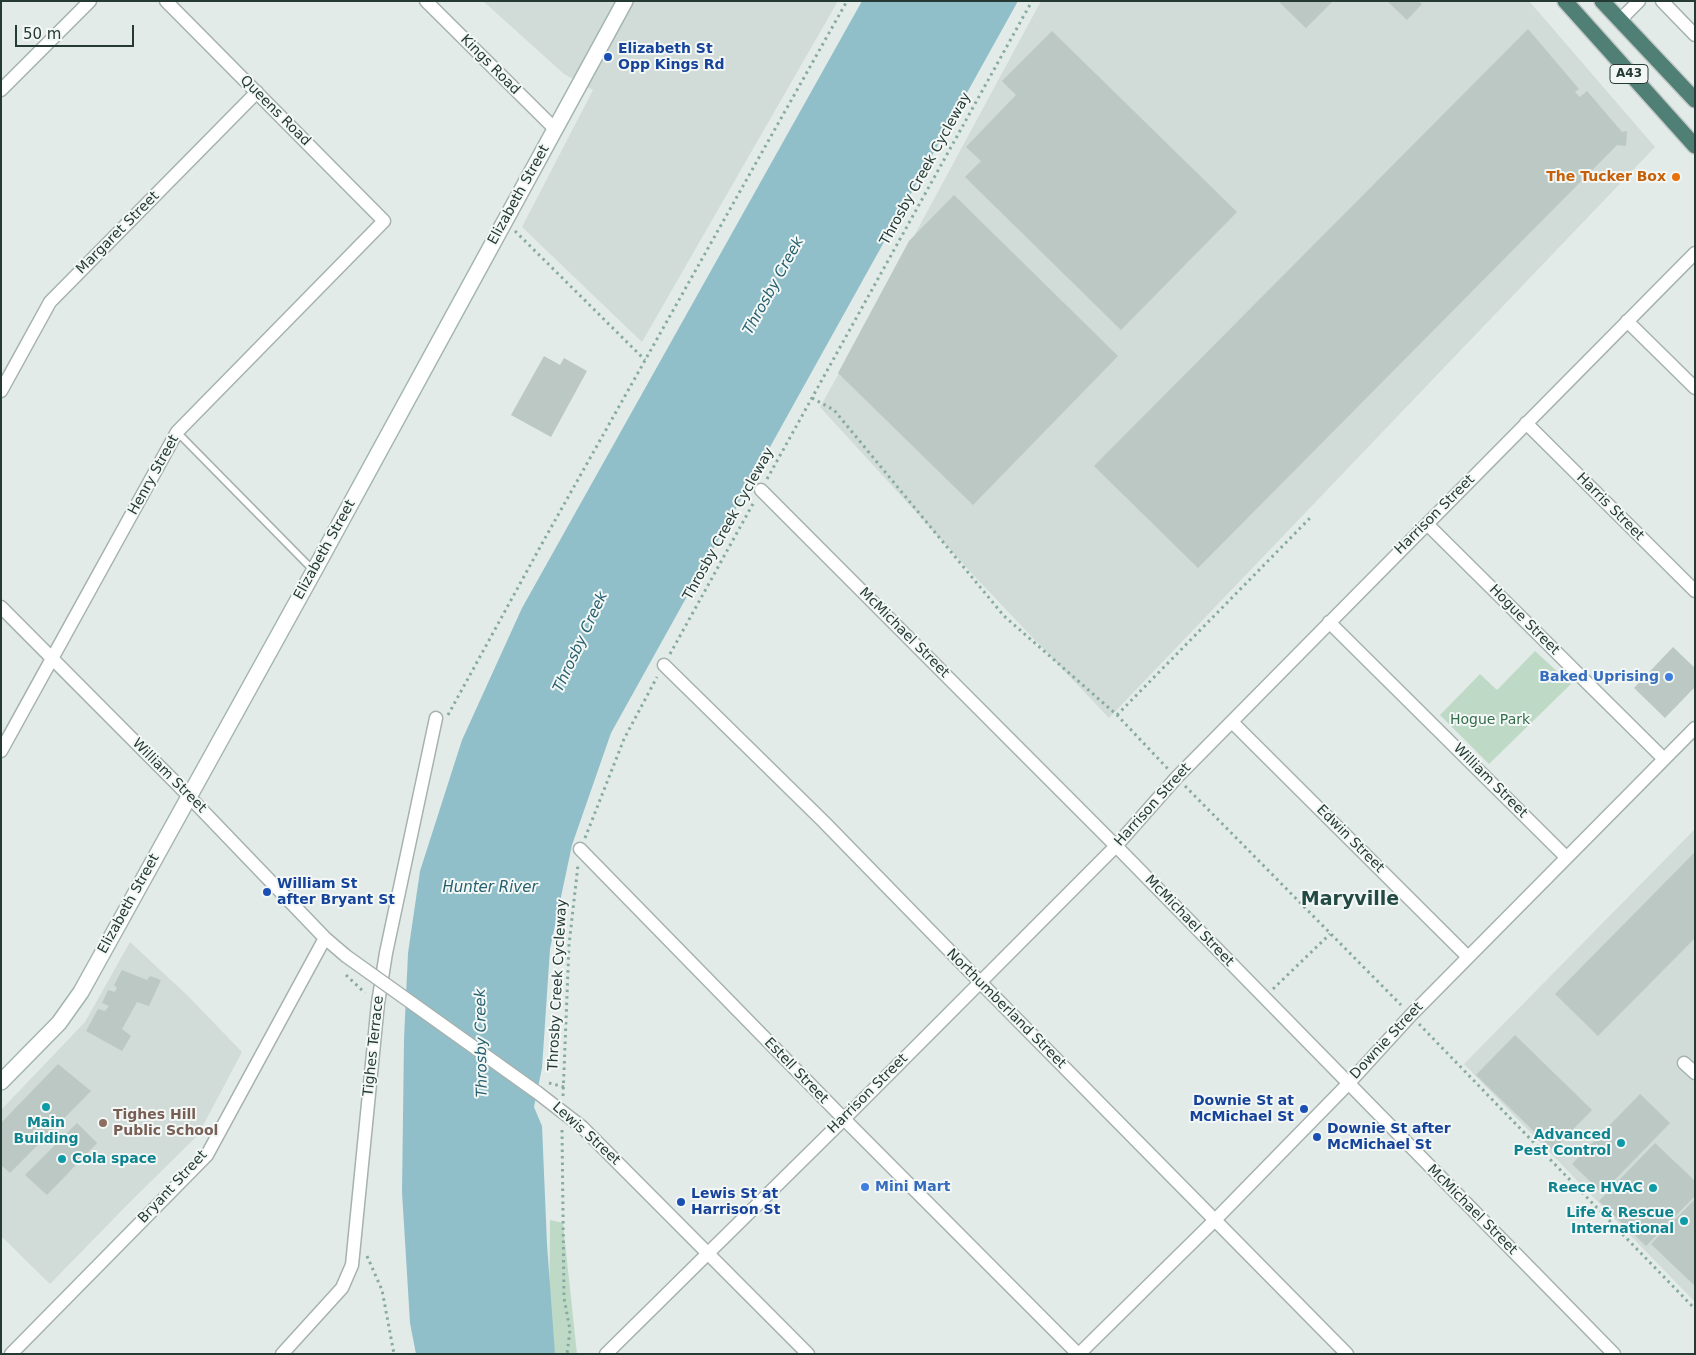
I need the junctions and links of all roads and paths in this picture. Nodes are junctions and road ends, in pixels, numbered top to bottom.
1 (90, 1) edge
2 (166, 1) edge
3 (426, 1) edge
4 (625, 1) edge
5 (847, 1) edge
6 (1032, 1) edge
7 (1565, 1) edge
8 (1602, 1) edge
9 (1639, 1) edge
10 (1662, 1) edge
11 (1619, 21) junction
12 (1695, 35) edge
13 (1, 90) edge
14 (257, 92) junction
15 (1695, 100) edge
16 (555, 130) junction
17 (1695, 146) edge
18 (384, 221) joint
19 (514, 231) dead end
20 (1695, 253) edge
21 (1627, 321) junction
22 (645, 360) junction
23 (1695, 388) edge
24 (1, 391) edge
25 (812, 398) junction
26 (1526, 423) junction
27 (177, 432) junction
28 (761, 490) junction
29 (1312, 516) dead end
30 (1426, 524) junction
31 (314, 571) junction
32 (1695, 591) edge
33 (1, 607) edge
34 (1329, 622) junction
35 (53, 659) junction
36 (664, 665) junction
37 (1116, 715) junction
38 (435, 722) joint
39 (1232, 722) junction
40 (1695, 728) edge
41 (1, 751) edge
42 (1664, 759) junction
43 (1177, 777) junction
44 (189, 796) junction
45 (1116, 846) junction
46 (580, 849) junction
47 (1566, 857) junction
48 (1330, 934) junction
49 (324, 938) junction
50 (334, 947) joint
51 (1468, 957) junction
52 (345, 974) dead end
53 (980, 982) junction
54 (361, 990) dead end
55 (1264, 998) junction
56 (1401, 1005) dead end
57 (1417, 1022) dead end
58 (1684, 1063) dead end
59 (1695, 1073) edge
60 (1, 1082) edge
61 (1348, 1084) junction
62 (542, 1087) junction
63 (564, 1087) junction
64 (564, 1094) dead end
65 (844, 1119) junction
66 (562, 1124) dead end
67 (1216, 1219) junction
68 (356, 1232) junction
69 (708, 1253) junction
70 (1695, 1309) edge
71 (11, 1354) edge
72 (282, 1354) edge
73 (394, 1354) edge
74 (567, 1354) edge
75 (606, 1354) edge
76 (808, 1354) edge
77 (1079, 1354) edge
78 (1347, 1354) edge
79 (1614, 1354) edge

1 - 13 street
2 - 14 street, Queens Road
3 - 16 street, Kings Road
4 - 16 main road, Elizabeth Street
5 - 22 path
6 - 25 path, Throsby Creek Cycleway
7 - 17 highway, A43
8 - 11 highway, A43
9 - 11 street
10 - 12 street
11 - 15 highway, A43
14 - 18 street, Queens Road
14 - 24 street, Margaret Street
16 - 31 main road, Elizabeth Street
18 - 27 street, Henry Street
19 - 22 path
20 - 21 street, Harrison Street
21 - 23 street
21 - 26 street, Harrison Street
22 - 38 path
25 - 28 path, Throsby Creek Cycleway
25 - 37 path
26 - 30 street, Harrison Street
26 - 32 street, Harris Street
27 - 31 lane
27 - 35 street, Henry Street
28 - 36 path, Throsby Creek Cycleway
28 - 45 street, McMichael Street
29 - 37 path
30 - 34 street, Harrison Street
30 - 42 street, Hogue Street
31 - 44 main road, Elizabeth Street
33 - 35 street, William Street
34 - 39 street, Harrison Street
34 - 47 street, William Street
35 - 41 street, Henry Street
35 - 44 street, William Street
36 - 46 path, Throsby Creek Cycleway
36 - 53 street, Northumberland Street
37 - 43 path
38 - 68 street, Tighes Terrace
39 - 43 street, Harrison Street
39 - 51 street, Edwin Street
40 - 42 street, Downie Street
42 - 47 street, Downie Street
43 - 45 street, Harrison Street
43 - 48 path
44 - 49 street, William Street
44 - 60 main road, Elizabeth Street
45 - 53 street, Harrison Street
45 - 55 street, McMichael Street
46 - 63 path, Throsby Creek Cycleway
46 - 65 street, Estell Street
47 - 51 street, Downie Street
48 - 55 path
48 - 56 path
49 - 50 street, William Street
49 - 71 street, Bryant Street
50 - 62 street, Lewis Street, bridge
51 - 61 street, Downie Street
52 - 54 path
53 - 65 street, Harrison Street
53 - 67 street, Northumberland Street
55 - 61 street, McMichael Street
57 - 70 path
58 - 59 street
61 - 67 street, Downie Street
61 - 79 street, McMichael Street
62 - 63 path
62 - 69 street, Lewis Street
63 - 64 path, Throsby Creek Cycleway
65 - 69 street, Harrison Street
65 - 77 street, Estell Street
66 - 74 path
67 - 77 street, Downie Street
67 - 78 street, Northumberland Street
68 - 72 street, Tighes Terrace
68 - 73 path
69 - 75 street, Harrison Street
69 - 76 street, Lewis Street

